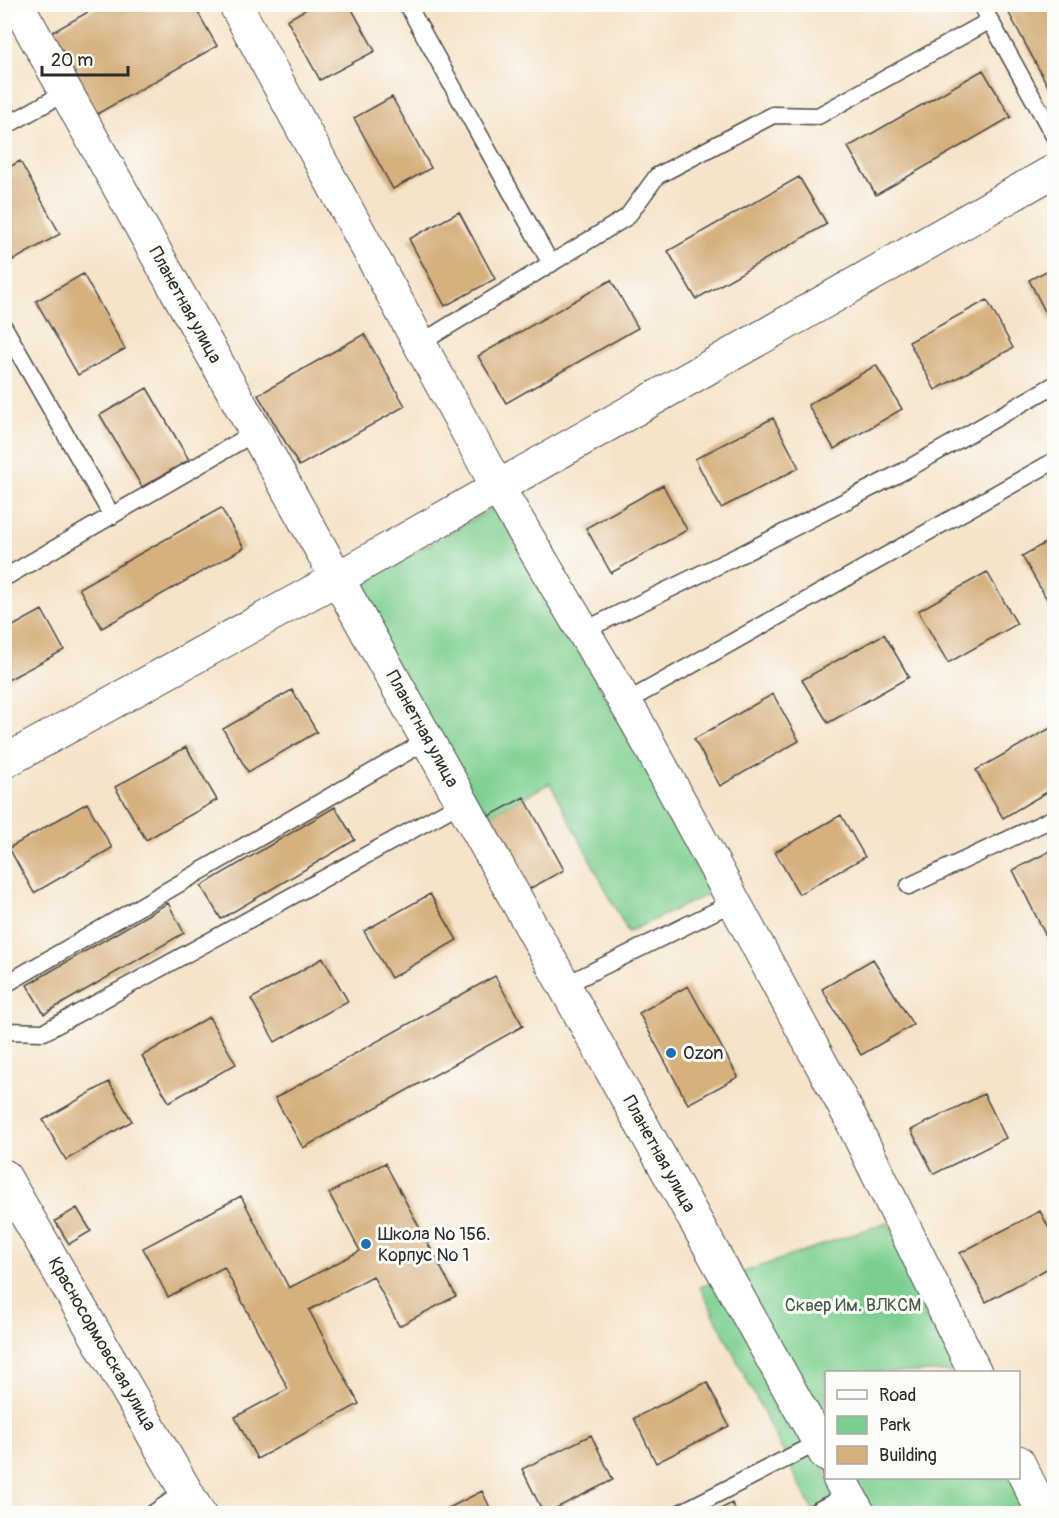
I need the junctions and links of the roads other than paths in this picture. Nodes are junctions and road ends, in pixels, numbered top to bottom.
1 (17, 4) edge
2 (235, 4) edge
3 (407, 4) edge
4 (981, 4) edge
5 (989, 21) junction
6 (66, 93) junction
7 (4, 127) edge
8 (1054, 136) edge
9 (1054, 171) edge
10 (551, 264) junction
11 (4, 327) edge
12 (419, 344) junction
13 (1054, 385) edge
14 (256, 432) junction
15 (1054, 461) edge
16 (497, 486) junction
17 (112, 516) junction
18 (4, 578) edge
19 (338, 578) junction
20 (583, 631) junction
21 (626, 702) junction
22 (428, 740) junction
23 (4, 762) edge
24 (463, 802) junction
25 (1054, 818) edge
26 (909, 886) dead end
27 (734, 902) junction
28 (4, 985) edge
29 (565, 985) junction
30 (4, 1031) edge
31 (4, 1176) edge
32 (975, 1371) edge
33 (823, 1448) edge
34 (1020, 1466) edge
35 (849, 1495) edge
36 (193, 1502) edge
37 (152, 1514) edge
38 (678, 1514) edge
39 (811, 1514) edge
40 (1044, 1514) edge

1 - 6 street, Планетная улица
2 - 12 street
3 - 10 lane
4 - 5 lane
5 - 8 lane
5 - 10 lane
6 - 7 lane
6 - 14 street, Планетная улица
9 - 16 street
10 - 12 lane
11 - 17 lane
12 - 16 street
13 - 20 lane
14 - 17 lane
14 - 19 street, Планетная улица
15 - 21 lane
16 - 19 street
16 - 20 street
17 - 18 lane
19 - 22 street, Планетная улица
19 - 23 street
20 - 21 street
21 - 27 street
22 - 24 street, Планетная улица
22 - 28 lane
24 - 29 street, Планетная улица
24 - 30 lane
25 - 26 lane
27 - 29 lane
27 - 32 street
29 - 33 street, Планетная улица
31 - 36 street, Красносормовская улица
33 - 38 lane
34 - 40 street
35 - 39 lane
36 - 37 lane

